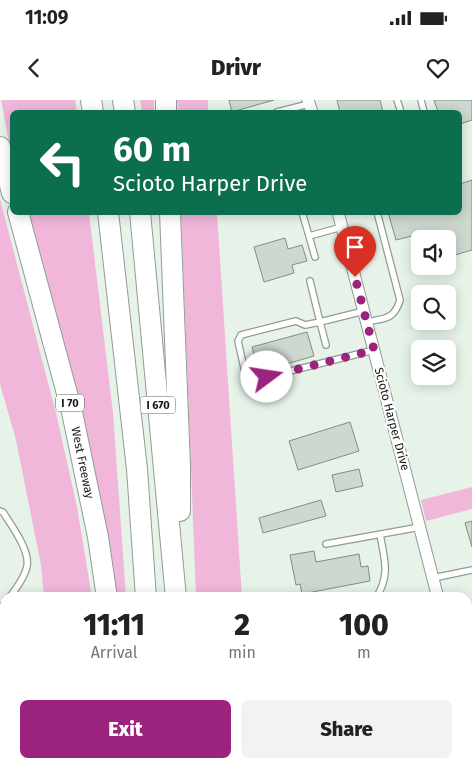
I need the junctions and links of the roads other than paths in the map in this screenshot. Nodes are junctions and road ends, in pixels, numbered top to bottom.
1 (310, 105) edge
2 (286, 110) edge
3 (0, 147) edge
4 (10, 184) edge
5 (19, 215) edge
6 (108, 215) edge
7 (140, 215) edge
8 (170, 215) edge
9 (303, 215) edge
10 (339, 215) edge
11 (378, 215) edge
12 (342, 227) junction
13 (309, 236) junction
14 (314, 257) dead end
15 (310, 281) dead end
16 (365, 316) junction
17 (320, 322) junction
18 (326, 344) dead end
19 (374, 350) junction
20 (0, 511) edge
21 (420, 526) junction
22 (380, 534) junction
23 (326, 544) dead end
24 (472, 570) edge
25 (433, 578) junction
26 (13, 592) edge
27 (106, 592) edge
28 (146, 592) edge
29 (176, 592) edge
30 (177, 592) edge
31 (380, 592) edge
32 (436, 592) edge

1 - 2 lane
3 - 4 highway
5 - 27 highway, West Freeway / I 70
6 - 28 highway, I 670
7 - 29 highway, I 670
8 - 30 highway
9 - 13 lane
10 - 12 street, Scioto Harper Drive
11 - 16 lane
12 - 13 lane
12 - 16 street, Scioto Harper Drive
13 - 14 lane
15 - 17 lane
16 - 17 lane
16 - 19 street, Scioto Harper Drive
17 - 18 lane
17 - 19 lane
19 - 21 street, Scioto Harper Drive
20 - 26 lane
21 - 22 lane
21 - 25 street, Scioto Harper Drive
22 - 23 lane
22 - 31 lane
24 - 25 lane
25 - 32 street, Scioto Harper Drive

